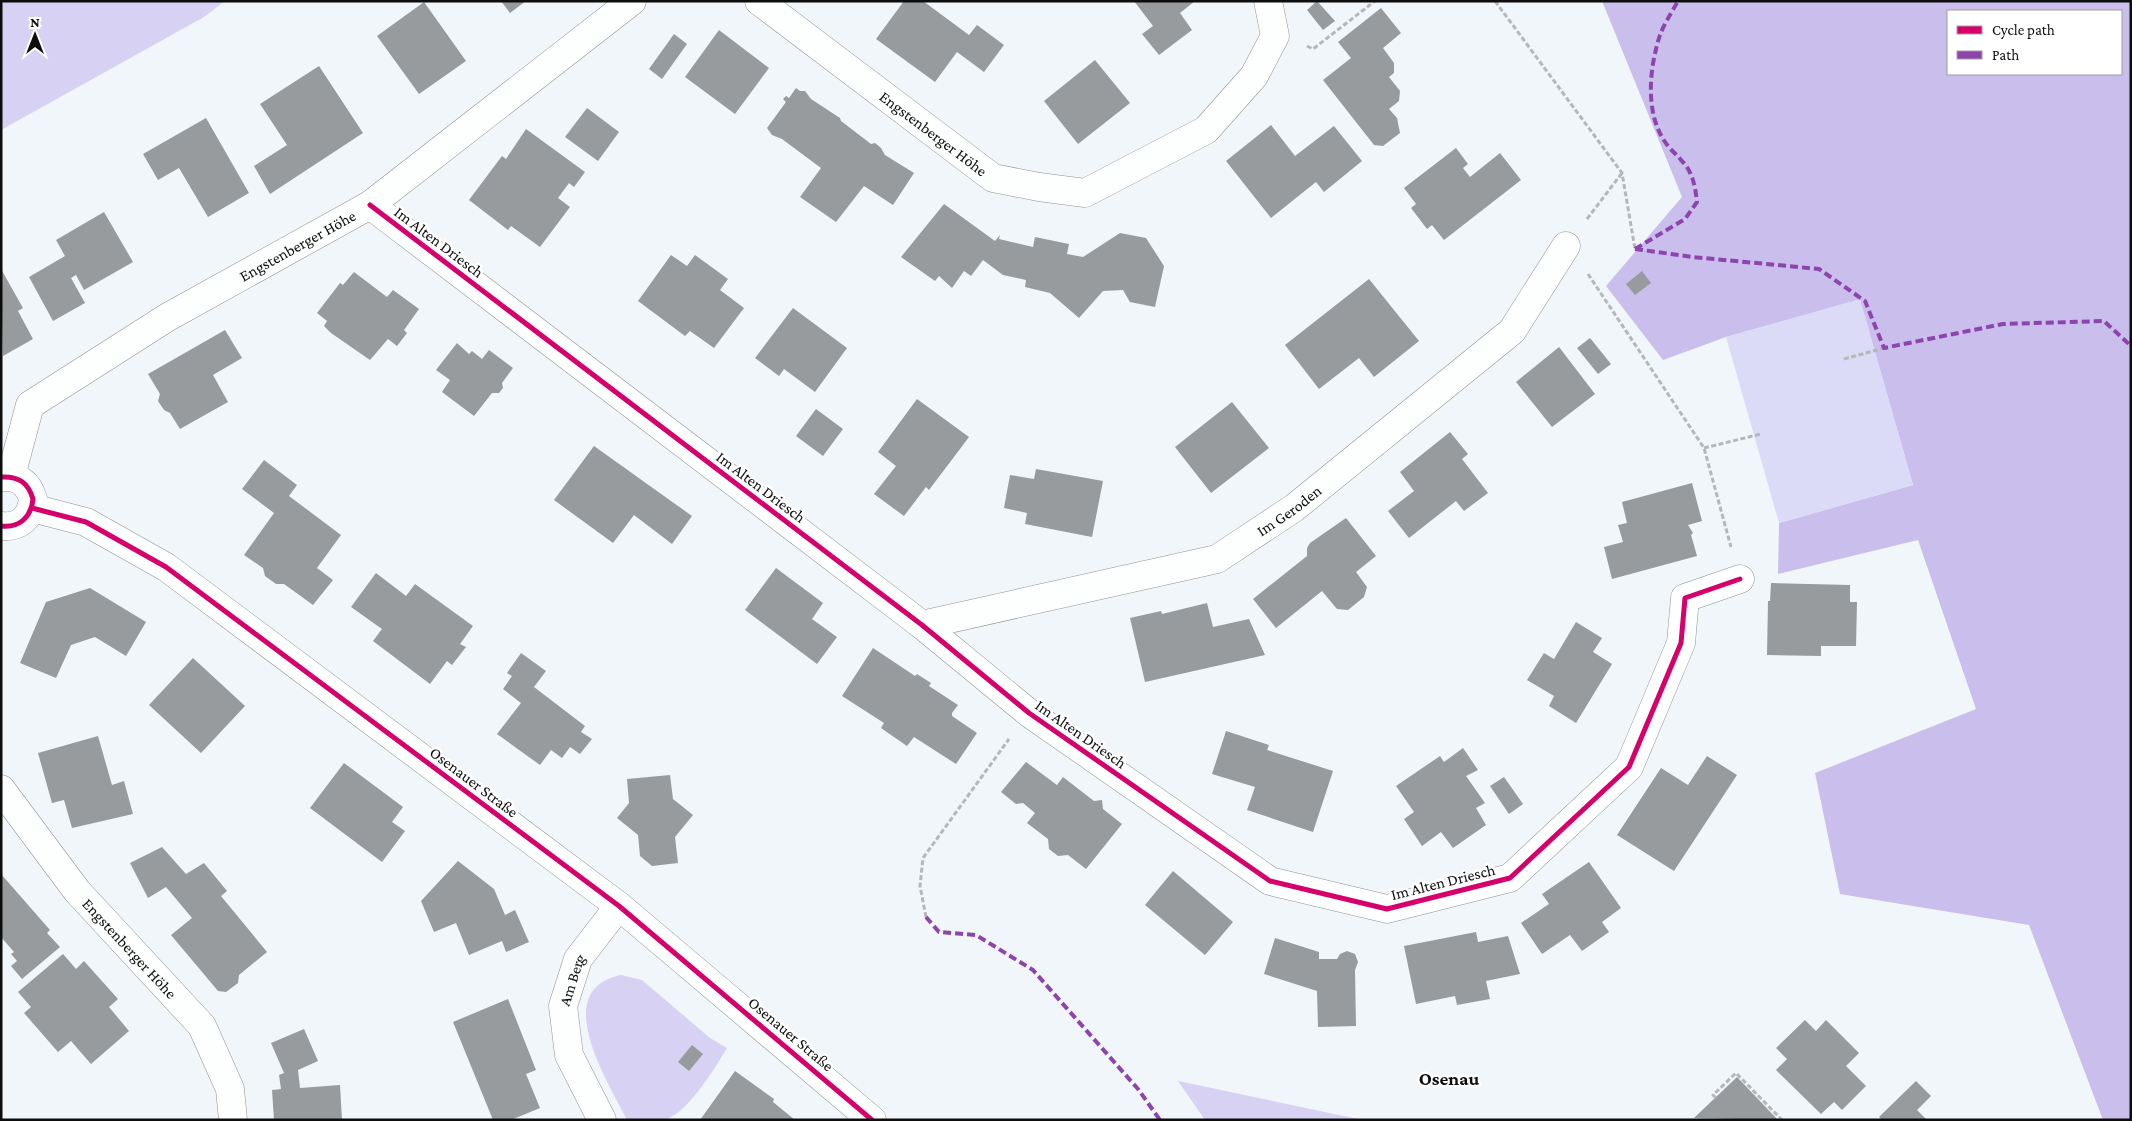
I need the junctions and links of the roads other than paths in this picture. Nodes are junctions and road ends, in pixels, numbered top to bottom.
1 (632, 1) edge
2 (759, 1) edge
3 (1268, 1) edge
4 (370, 205) junction
5 (1566, 246) road end
6 (6, 477) edge
7 (32, 508) junction
8 (1, 526) edge
9 (1740, 578) road end
10 (922, 625) junction
11 (1, 789) edge
12 (619, 906) junction
13 (233, 1120) edge
14 (602, 1120) edge
15 (872, 1120) edge

1 - 4 street, Engstenberger Höhe
2 - 3 street, Engstenberger Höhe
4 - 6 street, Engstenberger Höhe
4 - 10 street, Im Alten Driesch
5 - 10 street, Im Geroden
6 - 7 street
7 - 8 street
7 - 12 street, Osenauer Straße
9 - 10 street, Im Alten Driesch
11 - 13 street, Engstenberger Höhe
12 - 14 street, Am Berg
12 - 15 street, Osenauer Straße

